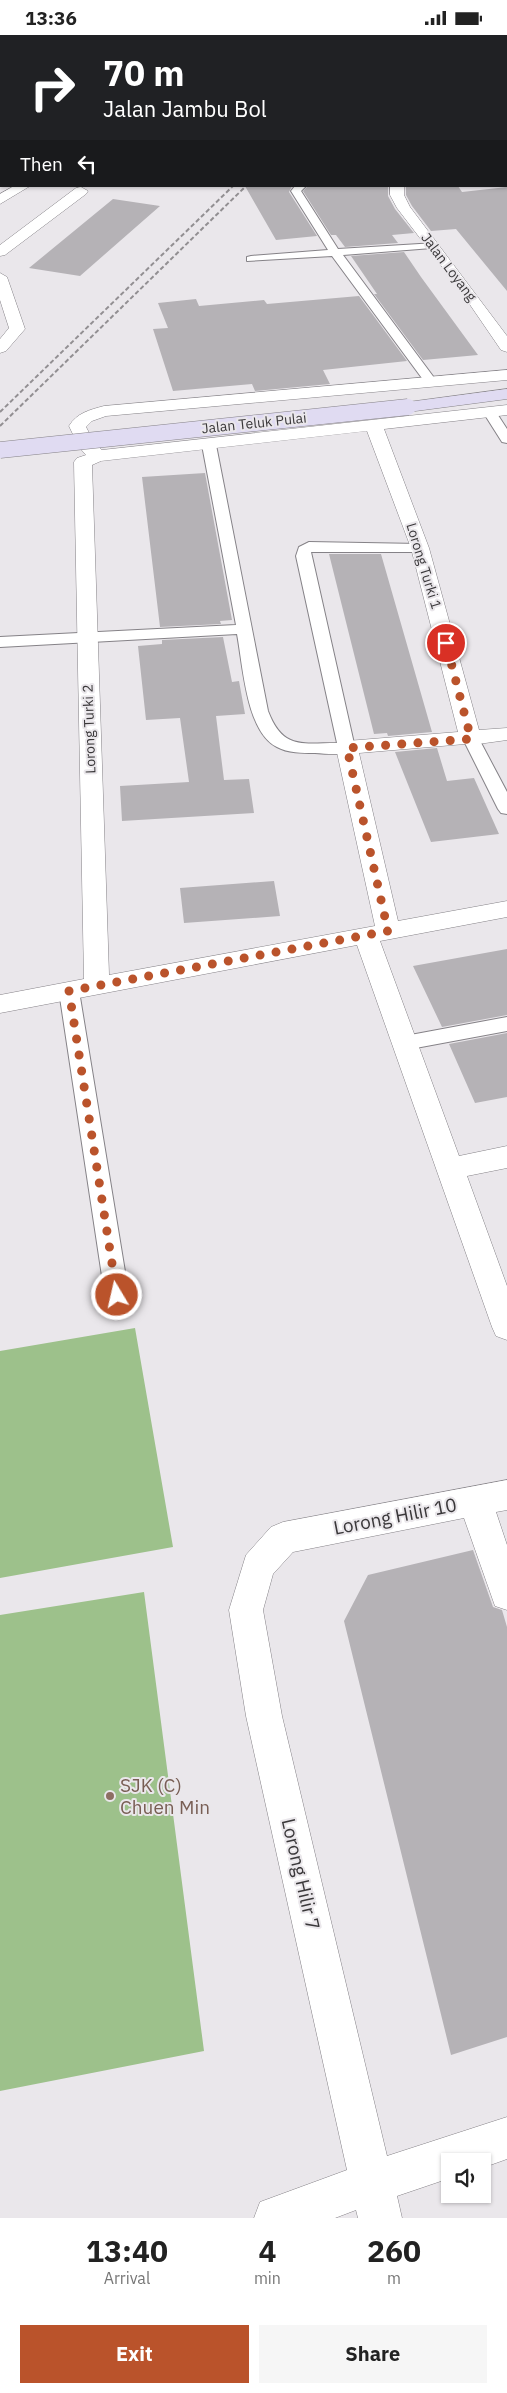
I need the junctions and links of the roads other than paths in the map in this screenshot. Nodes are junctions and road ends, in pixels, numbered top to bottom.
1 (22, 187) edge
2 (300, 187) edge
3 (397, 187) edge
4 (81, 191) dead end
5 (0, 201) edge
6 (432, 245) junction
7 (0, 251) edge
8 (336, 253) junction
9 (251, 259) dead end
10 (0, 277) edge
11 (507, 347) edge
12 (0, 348) edge
13 (507, 375) edge
14 (431, 382) junction
15 (507, 394) edge
16 (507, 410) edge
17 (489, 412) junction
18 (374, 425) junction
19 (507, 439) edge
20 (210, 445) junction
21 (0, 449) edge
22 (98, 456) junction
23 (420, 548) junction
24 (244, 629) junction
25 (87, 637) junction
26 (0, 642) edge
27 (507, 734) edge
28 (471, 739) junction
29 (347, 748) junction
30 (507, 809) edge
31 (507, 909) edge
32 (377, 934) junction
33 (97, 986) junction
34 (69, 991) junction
35 (0, 1004) edge
36 (507, 1024) edge
37 (404, 1043) junction
38 (507, 1157) edge
39 (450, 1169) junction
40 (117, 1295) dead end
41 (505, 1315) edge
42 (491, 1498) edge
43 (284, 1538) joint
44 (507, 1594) edge
45 (507, 2138) edge
46 (376, 2200) edge
47 (276, 2218) edge

1 - 5 street
2 - 8 lane
3 - 6 street, Jalan Loyang
4 - 7 street
6 - 8 lane
6 - 11 street, Jalan Loyang
8 - 9 lane
8 - 14 lane
10 - 12 street
13 - 14 street
14 - 22 street
15 - 21 main road, Jalan Teluk Pulai, bridge
16 - 17 street
17 - 18 street
17 - 19 lane
18 - 20 street
18 - 23 street, Lorong Turki 1
20 - 22 street
20 - 24 lane
22 - 25 street, Lorong Turki 2
23 - 28 street, Lorong Turki 1
23 - 29 lane
24 - 25 lane
24 - 29 lane
25 - 26 lane
25 - 33 street, Lorong Turki 2
27 - 28 street
28 - 29 street
28 - 30 lane
29 - 32 street
31 - 32 street
32 - 33 street
32 - 37 street
33 - 34 street
34 - 35 street
34 - 40 lane
36 - 37 lane
37 - 39 street
38 - 39 street
39 - 41 street
42 - 43 street, Lorong Hilir 10
42 - 44 street
43 - 46 street, Lorong Hilir 7
45 - 46 street
46 - 47 street

